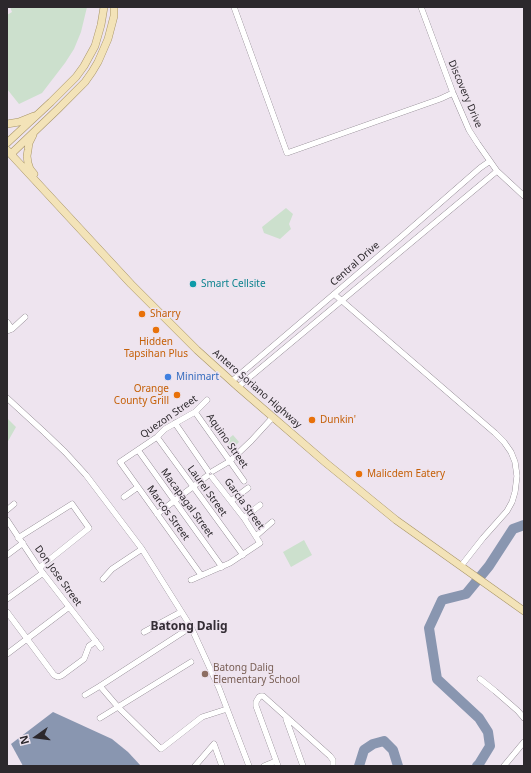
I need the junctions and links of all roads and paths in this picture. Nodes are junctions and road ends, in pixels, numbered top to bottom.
1 (104, 7) edge
2 (114, 7) edge
3 (234, 7) edge
4 (421, 7) edge
5 (453, 93) junction
6 (41, 112) junction
7 (7, 124) edge
8 (35, 131) junction
9 (7, 143) edge
10 (9, 152) edge
11 (490, 161) junction
12 (497, 170) junction
13 (44, 189) junction
14 (524, 196) edge
15 (334, 294) junction
16 (341, 301) junction
17 (25, 317) dead end
18 (7, 322) edge
19 (9, 330) edge
20 (232, 381) junction
21 (238, 387) junction
22 (7, 398) edge
23 (207, 400) dead end
24 (195, 412) junction
25 (273, 417) junction
26 (175, 423) junction
27 (157, 437) junction
28 (138, 450) junction
29 (230, 461) junction
30 (120, 462) joint
31 (210, 474) junction
32 (244, 481) dead end
33 (138, 487) junction
34 (192, 487) junction
35 (248, 488) dead end
36 (124, 497) dead end
37 (175, 501) junction
38 (231, 501) junction
39 (14, 504) dead end
40 (260, 505) dead end
41 (7, 510) edge
42 (157, 514) junction
43 (244, 518) junction
44 (7, 520) edge
45 (272, 522) dead end
46 (256, 536) junction
47 (18, 538) junction
48 (23, 543) junction
49 (142, 549) junction
50 (7, 555) edge
51 (243, 555) junction
52 (461, 566) junction
53 (222, 567) junction
54 (41, 571) junction
55 (201, 575) junction
56 (103, 579) dead end
57 (191, 580) dead end
58 (7, 599) edge
59 (69, 607) junction
60 (524, 611) edge
61 (7, 612) edge
62 (181, 612) junction
63 (191, 628) junction
64 (144, 632) dead end
65 (27, 639) junction
66 (96, 641) junction
67 (101, 648) dead end
68 (7, 654) edge
69 (191, 662) dead end
70 (480, 679) dead end
71 (100, 686) junction
72 (85, 695) dead end
73 (118, 707) junction
74 (228, 709) junction
75 (286, 717) junction
76 (100, 718) dead end
77 (524, 718) edge
78 (524, 742) edge
79 (277, 764) edge
80 (195, 766) edge
81 (222, 766) edge
82 (249, 766) edge
83 (264, 766) edge
84 (303, 766) edge
85 (333, 766) edge
86 (504, 766) edge

1 - 6 main road
2 - 8 main road
3 - 5 street
4 - 5 street, Discovery Drive
5 - 11 street, Discovery Drive
6 - 7 main road
6 - 9 main road
8 - 10 main road
8 - 13 main road
10 - 13 main road, Antero Soriano Highway
11 - 12 street, Discovery Drive
11 - 15 street, Central Drive
12 - 14 street, Discovery Drive
12 - 16 street, Central Drive
13 - 20 main road, Antero Soriano Highway
15 - 16 street
15 - 20 street, Central Drive
16 - 21 street, Central Drive
16 - 52 street
17 - 19 street
18 - 19 street
20 - 21 main road, Antero Soriano Highway
21 - 25 main road, Antero Soriano Highway
22 - 49 street
23 - 24 street, Quezon Street
24 - 26 street, Quezon Street
24 - 29 street, Aquino Street
25 - 29 street
25 - 52 main road, Antero Soriano Highway
26 - 27 street, Quezon Street
26 - 31 street, Garcia Street
27 - 28 street, Quezon Street
27 - 34 street, Laurel Street
28 - 30 street, Quezon Street
28 - 37 street, Macapagal Street
29 - 31 street
29 - 32 street, Aquino Street
30 - 33 street, Marcos Street
31 - 34 street
31 - 38 street, Garcia Street
33 - 36 street
33 - 42 street, Marcos Street
34 - 37 street
34 - 51 street, Laurel Street
35 - 38 street
37 - 42 street
37 - 53 street, Macapagal Street
38 - 43 street, Garcia Street
39 - 41 street
40 - 43 street
42 - 55 street, Marcos Street
43 - 46 street, Garcia Street
44 - 47 street, Don Jose Street
45 - 46 street
46 - 51 street, Garcia Street
47 - 48 street, Don Jose Street
47 - 54 street
48 - 50 street
48 - 54 street, Don Jose Street
49 - 56 street
49 - 62 street
51 - 53 street
52 - 60 main road, Antero Soriano Highway
53 - 55 street
54 - 58 street
54 - 59 street, Don Jose Street
55 - 57 street
59 - 65 street
59 - 66 street, Don Jose Street
61 - 65 street
62 - 63 street
62 - 64 street
63 - 71 street
63 - 74 street
65 - 66 street
65 - 68 street
66 - 67 street, Don Jose Street
69 - 73 street
70 - 77 street
71 - 72 street
71 - 73 street
73 - 74 street
73 - 76 street
74 - 82 street
75 - 79 street
75 - 84 street
75 - 85 street
78 - 86 street
79 - 83 street
80 - 81 street

